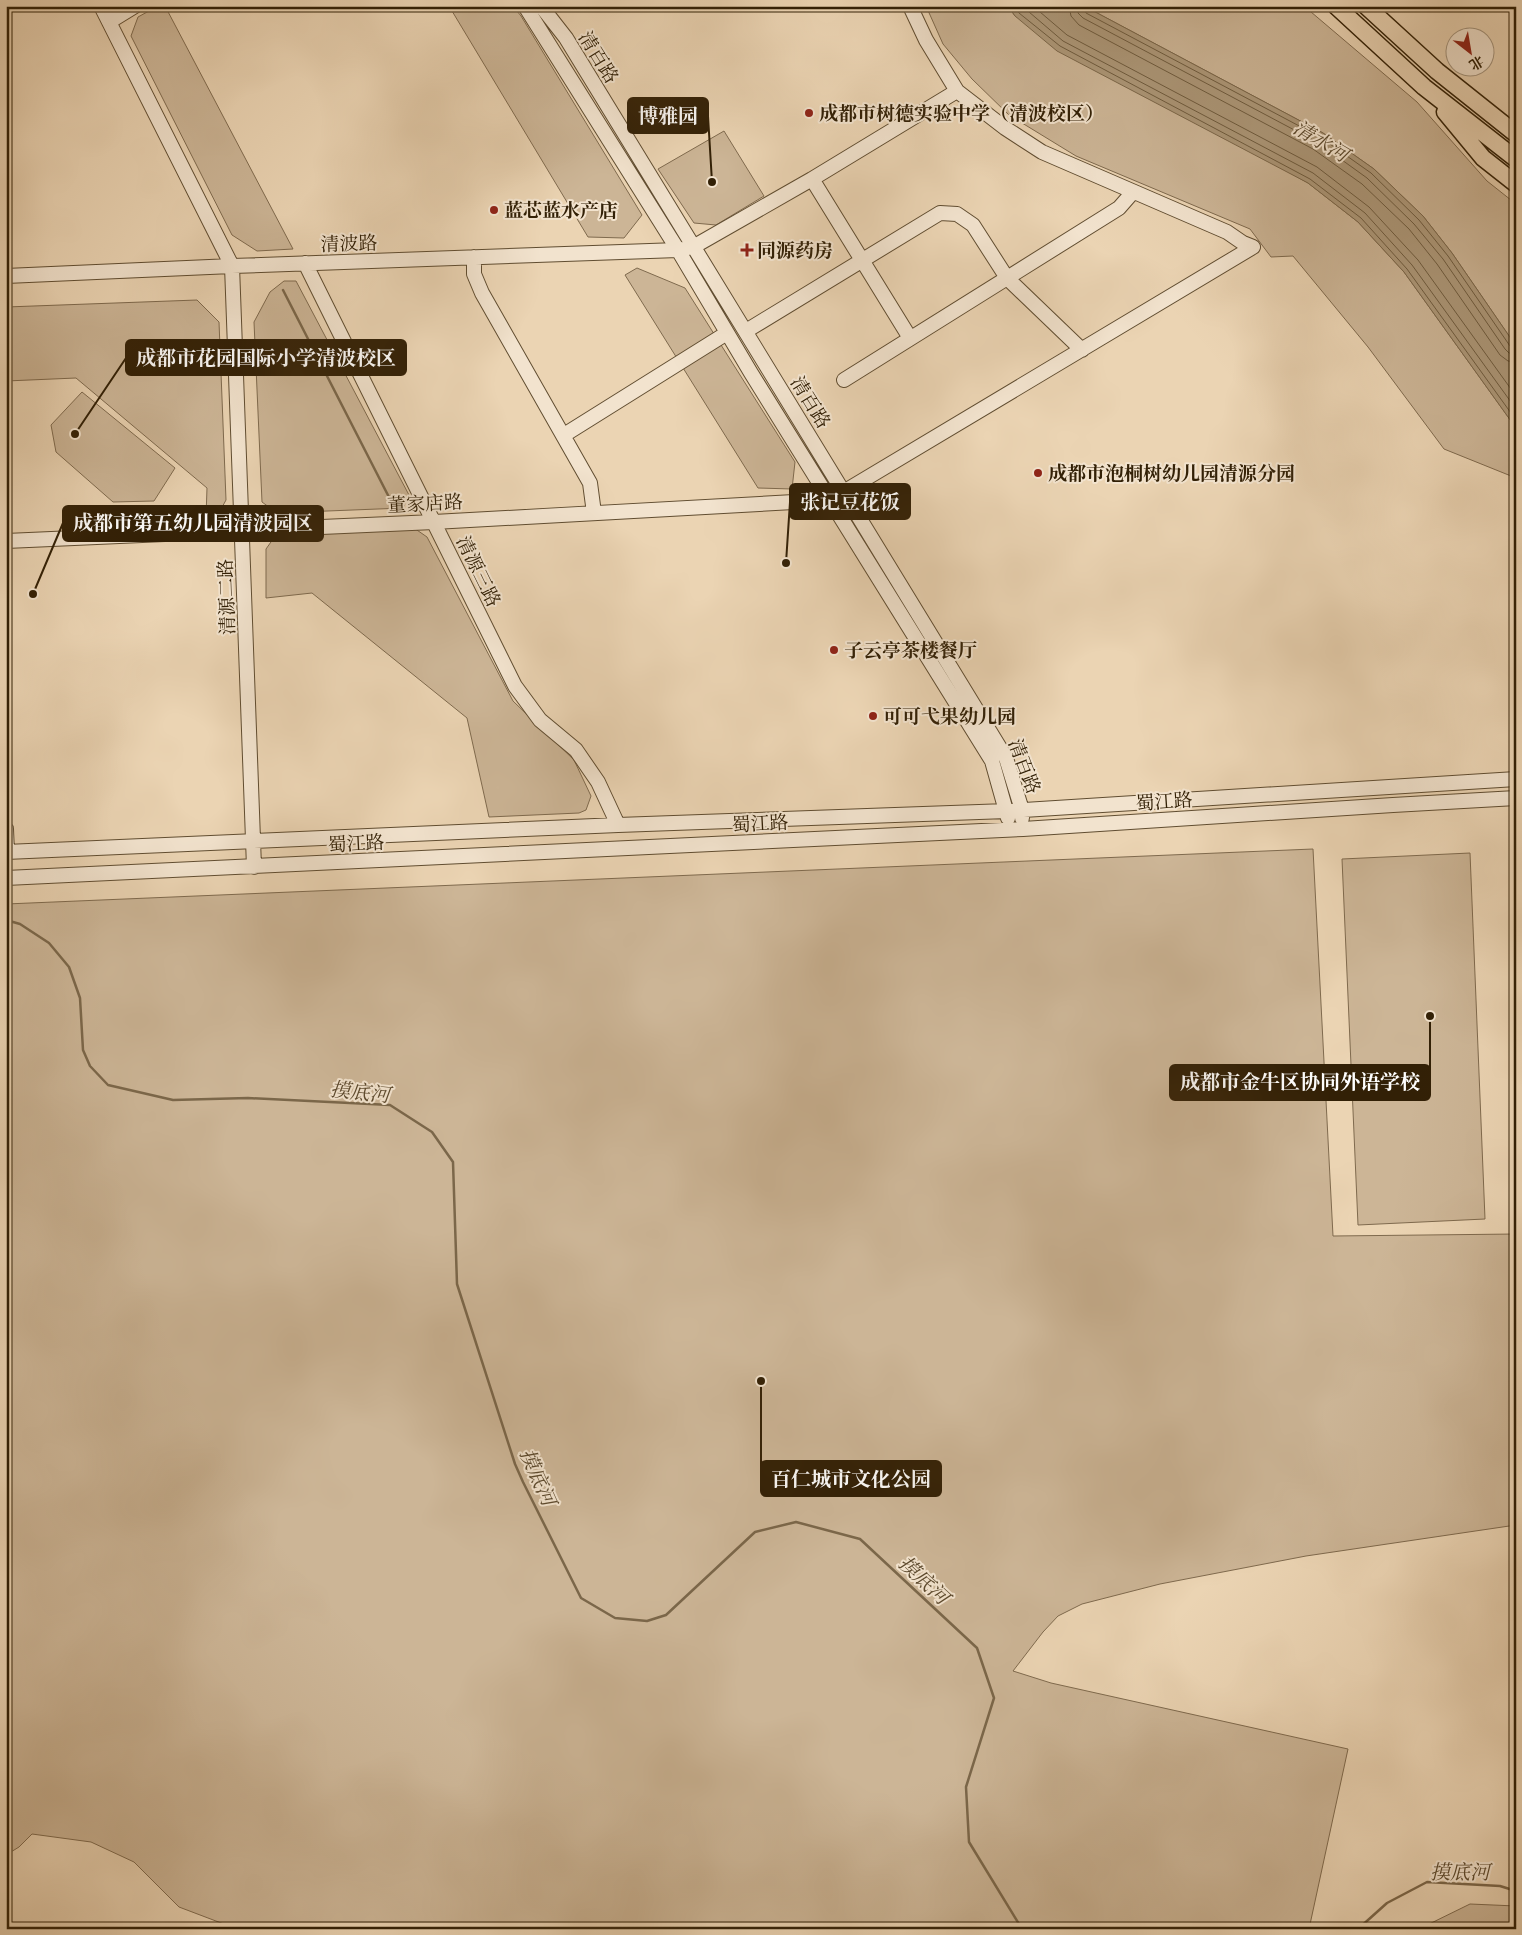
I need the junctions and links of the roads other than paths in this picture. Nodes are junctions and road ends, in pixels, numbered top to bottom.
1 (101, 6) edge
2 (135, 6) edge
3 (525, 6) edge
4 (541, 6) edge
5 (910, 6) edge
6 (1336, 6) edge
7 (1366, 6) edge
8 (109, 22) junction
9 (1424, 87) junction
10 (957, 91) junction
11 (1516, 134) edge
12 (1516, 159) edge
13 (812, 178) junction
14 (1516, 184) edge
15 (1133, 192) junction
16 (693, 247) junction
17 (678, 250) junction
18 (474, 257) junction
19 (863, 260) junction
20 (305, 263) junction
21 (232, 266) junction
22 (6, 276) edge
23 (1007, 278) junction
24 (746, 331) junction
25 (727, 333) junction
26 (910, 338) junction
27 (1082, 350) junction
28 (844, 380) dead end
29 (564, 435) junction
30 (844, 492) junction
31 (830, 500) junction
32 (594, 513) junction
33 (434, 522) junction
34 (242, 530) junction
35 (6, 541) edge
36 (1516, 780) edge
37 (1516, 798) edge
38 (1022, 810) junction
39 (1007, 811) junction
40 (618, 825) junction
41 (6, 829) edge
42 (1016, 829) junction
43 (253, 840) junction
44 (6, 852) edge
45 (254, 867) junction
46 (6, 878) edge

1 - 8 street
2 - 8 street
3 - 17 street, 清百路
4 - 16 street, 清百路
5 - 10 street
6 - 9 main road
7 - 11 main road
8 - 21 street
9 - 12 main road
9 - 14 main road
10 - 13 street, 清波路
10 - 15 street
13 - 16 street, 清波路
13 - 19 street
15 - 23 street
15 - 27 street, 董家店路
16 - 17 street, 清波路
16 - 24 street, 清百路
17 - 18 street, 清波路
17 - 25 street, 清百路
18 - 20 street, 清波路
18 - 29 street
19 - 23 street
19 - 24 street
19 - 26 street
20 - 21 street, 清波路
20 - 33 street, 清源三路
21 - 22 street, 清波路
21 - 34 street, 清源二路
23 - 26 street
23 - 27 street
24 - 30 street, 清百路
25 - 29 street
25 - 31 street, 清百路
26 - 28 street
27 - 30 street, 董家店路
29 - 32 street
30 - 31 street, 董家店路
30 - 38 street, 清百路
31 - 32 street, 董家店路
31 - 39 street, 清百路
32 - 33 street, 董家店路
33 - 34 street, 董家店路
33 - 40 street, 清源三路
34 - 35 street, 董家店路
34 - 43 street, 清源二路
36 - 38 street, 蜀江路
37 - 42 street, 蜀江路
38 - 39 street, 蜀江路
38 - 42 street, 清百路
39 - 40 street, 蜀江路
39 - 42 street, 清百路
40 - 43 street, 蜀江路
41 - 44 street
42 - 45 street, 蜀江路
43 - 44 street, 蜀江路
43 - 45 street, 清源二路
45 - 46 street, 蜀江路

